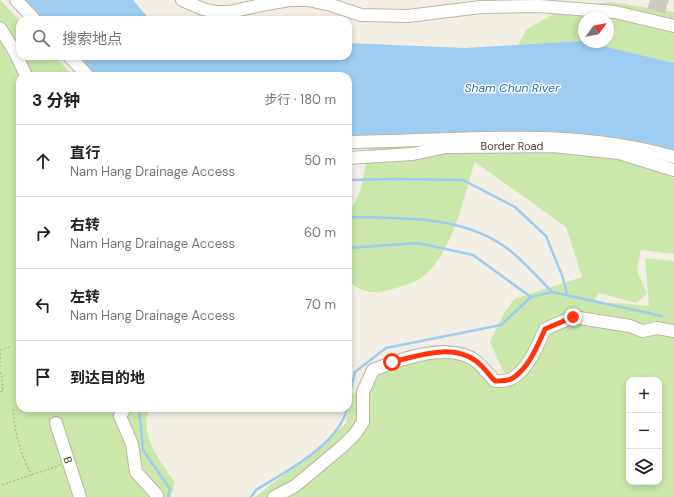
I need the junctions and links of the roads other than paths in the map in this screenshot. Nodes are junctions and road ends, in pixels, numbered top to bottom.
1 (16, 0) edge
2 (182, 0) edge
3 (31, 16) edge
4 (674, 26) edge
5 (0, 28) edge
6 (16, 54) edge
7 (19, 60) edge
8 (73, 60) edge
9 (24, 72) edge
10 (84, 72) edge
11 (352, 142) edge
12 (352, 148) edge
13 (430, 150) junction
14 (674, 157) edge
15 (352, 158) edge
16 (674, 170) edge
17 (674, 331) edge
18 (122, 412) edge
19 (56, 423) dead end
20 (80, 497) edge
21 (156, 497) edge
22 (274, 497) edge

1 - 3 lane
2 - 4 lane
5 - 6 lane
7 - 9 lane
8 - 10 lane
11 - 14 lane
12 - 13 lane
13 - 15 lane, Border Road
13 - 16 lane, Border Road
17 - 22 lane
18 - 21 lane
19 - 20 lane, B

